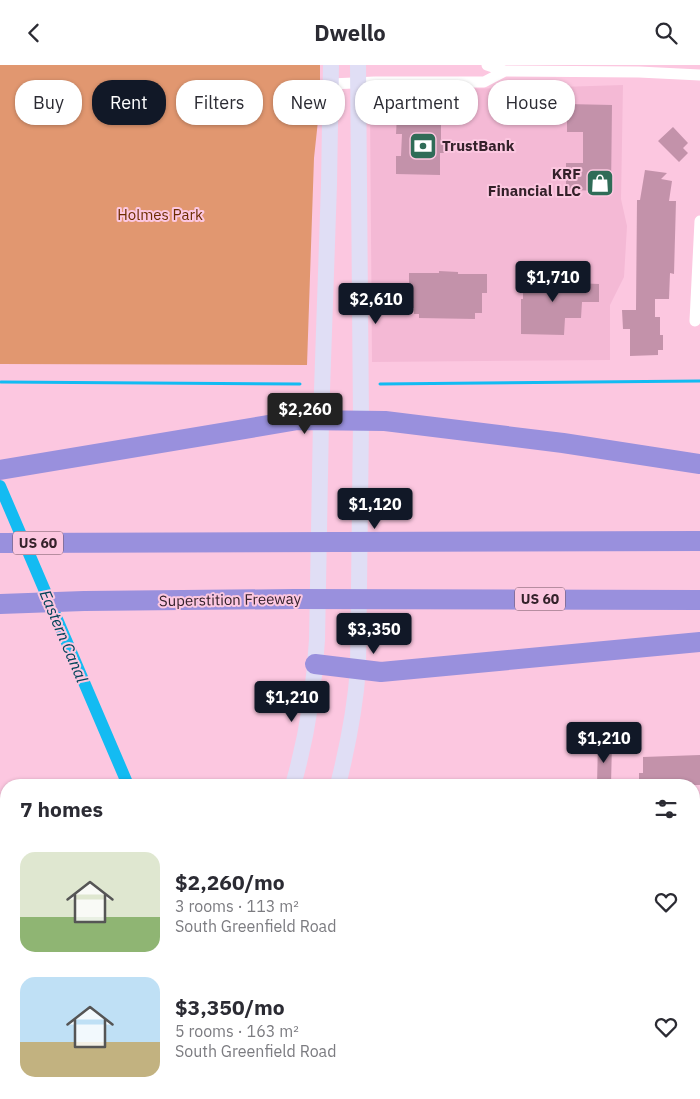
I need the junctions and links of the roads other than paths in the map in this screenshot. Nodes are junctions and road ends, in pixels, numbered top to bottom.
1 (331, 65) edge
2 (358, 65) edge
3 (487, 65) edge
4 (505, 71) junction
5 (700, 75) edge
6 (331, 80) edge
7 (358, 80) edge
8 (478, 81) edge
9 (331, 125) edge
10 (358, 125) edge
11 (700, 221) edge
12 (695, 321) dead end
13 (321, 420) junction
14 (361, 421) junction
15 (700, 464) edge
16 (0, 470) edge
17 (700, 541) edge
18 (0, 543) edge
19 (700, 600) edge
20 (9, 604) edge
21 (700, 642) edge
22 (315, 665) junction
23 (358, 669) junction
24 (295, 779) edge
25 (339, 779) edge

1 - 6 main road
2 - 7 main road
3 - 4 street
4 - 5 street
4 - 8 street
9 - 13 main road
10 - 14 main road
11 - 12 street
13 - 14 highway
13 - 16 highway
13 - 22 main road
14 - 15 highway
14 - 23 main road
17 - 18 highway, US 60
19 - 20 highway, Superstition Freeway / US 60
21 - 23 highway
22 - 23 highway
22 - 24 main road
23 - 25 main road

